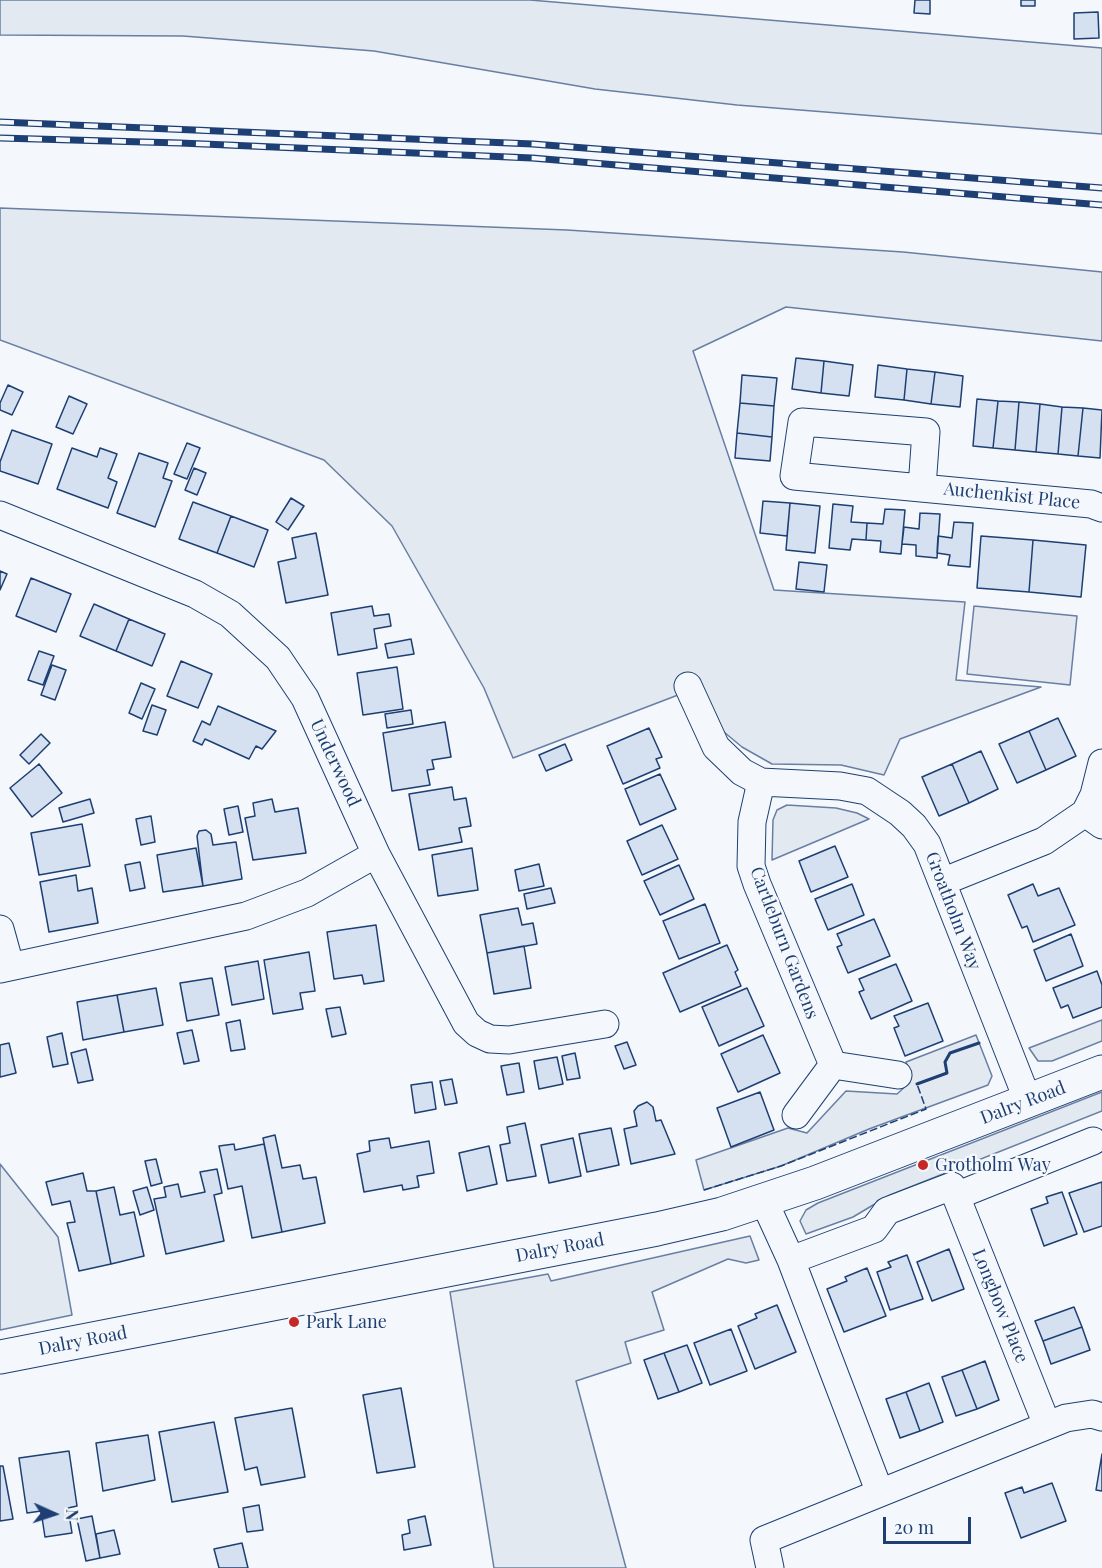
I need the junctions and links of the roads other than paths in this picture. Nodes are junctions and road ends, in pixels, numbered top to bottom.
1 (922, 487) junction
2 (1102, 508) edge
3 (0, 515) edge
4 (688, 686) dead end
5 (1102, 763) edge
6 (761, 782) junction
7 (1094, 819) edge
8 (376, 854) junction
9 (942, 882) junction
10 (0, 929) edge
11 (5, 967) edge
12 (605, 1024) dead end
13 (833, 1065) junction
14 (1102, 1071) edge
15 (898, 1075) dead end
16 (1028, 1101) junction
17 (796, 1115) dead end
18 (1093, 1141) dead end
19 (954, 1191) junction
20 (764, 1201) junction
21 (791, 1260) junction
22 (0, 1357) edge
23 (1102, 1417) edge
24 (1047, 1425) junction
25 (880, 1493) junction
26 (770, 1568) edge

1 - 1 street, Auchenkist Place
1 - 2 street, Auchenkist Place
3 - 8 street, Underwood
4 - 6 street, Groatholm Way
5 - 7 street
6 - 9 street, Groatholm Way
6 - 13 street, Cartleburn Gardens
7 - 9 street
8 - 11 street
8 - 12 street, Underwood
9 - 16 street, Groatholm Way
10 - 11 street
13 - 15 street
13 - 17 street
14 - 16 highway, Dalry Road
16 - 20 highway, Dalry Road
18 - 19 street
19 - 21 street
19 - 24 street, Longbow Place
20 - 21 street
20 - 22 highway, Dalry Road
21 - 25 street
23 - 24 street
24 - 25 street
25 - 26 street

